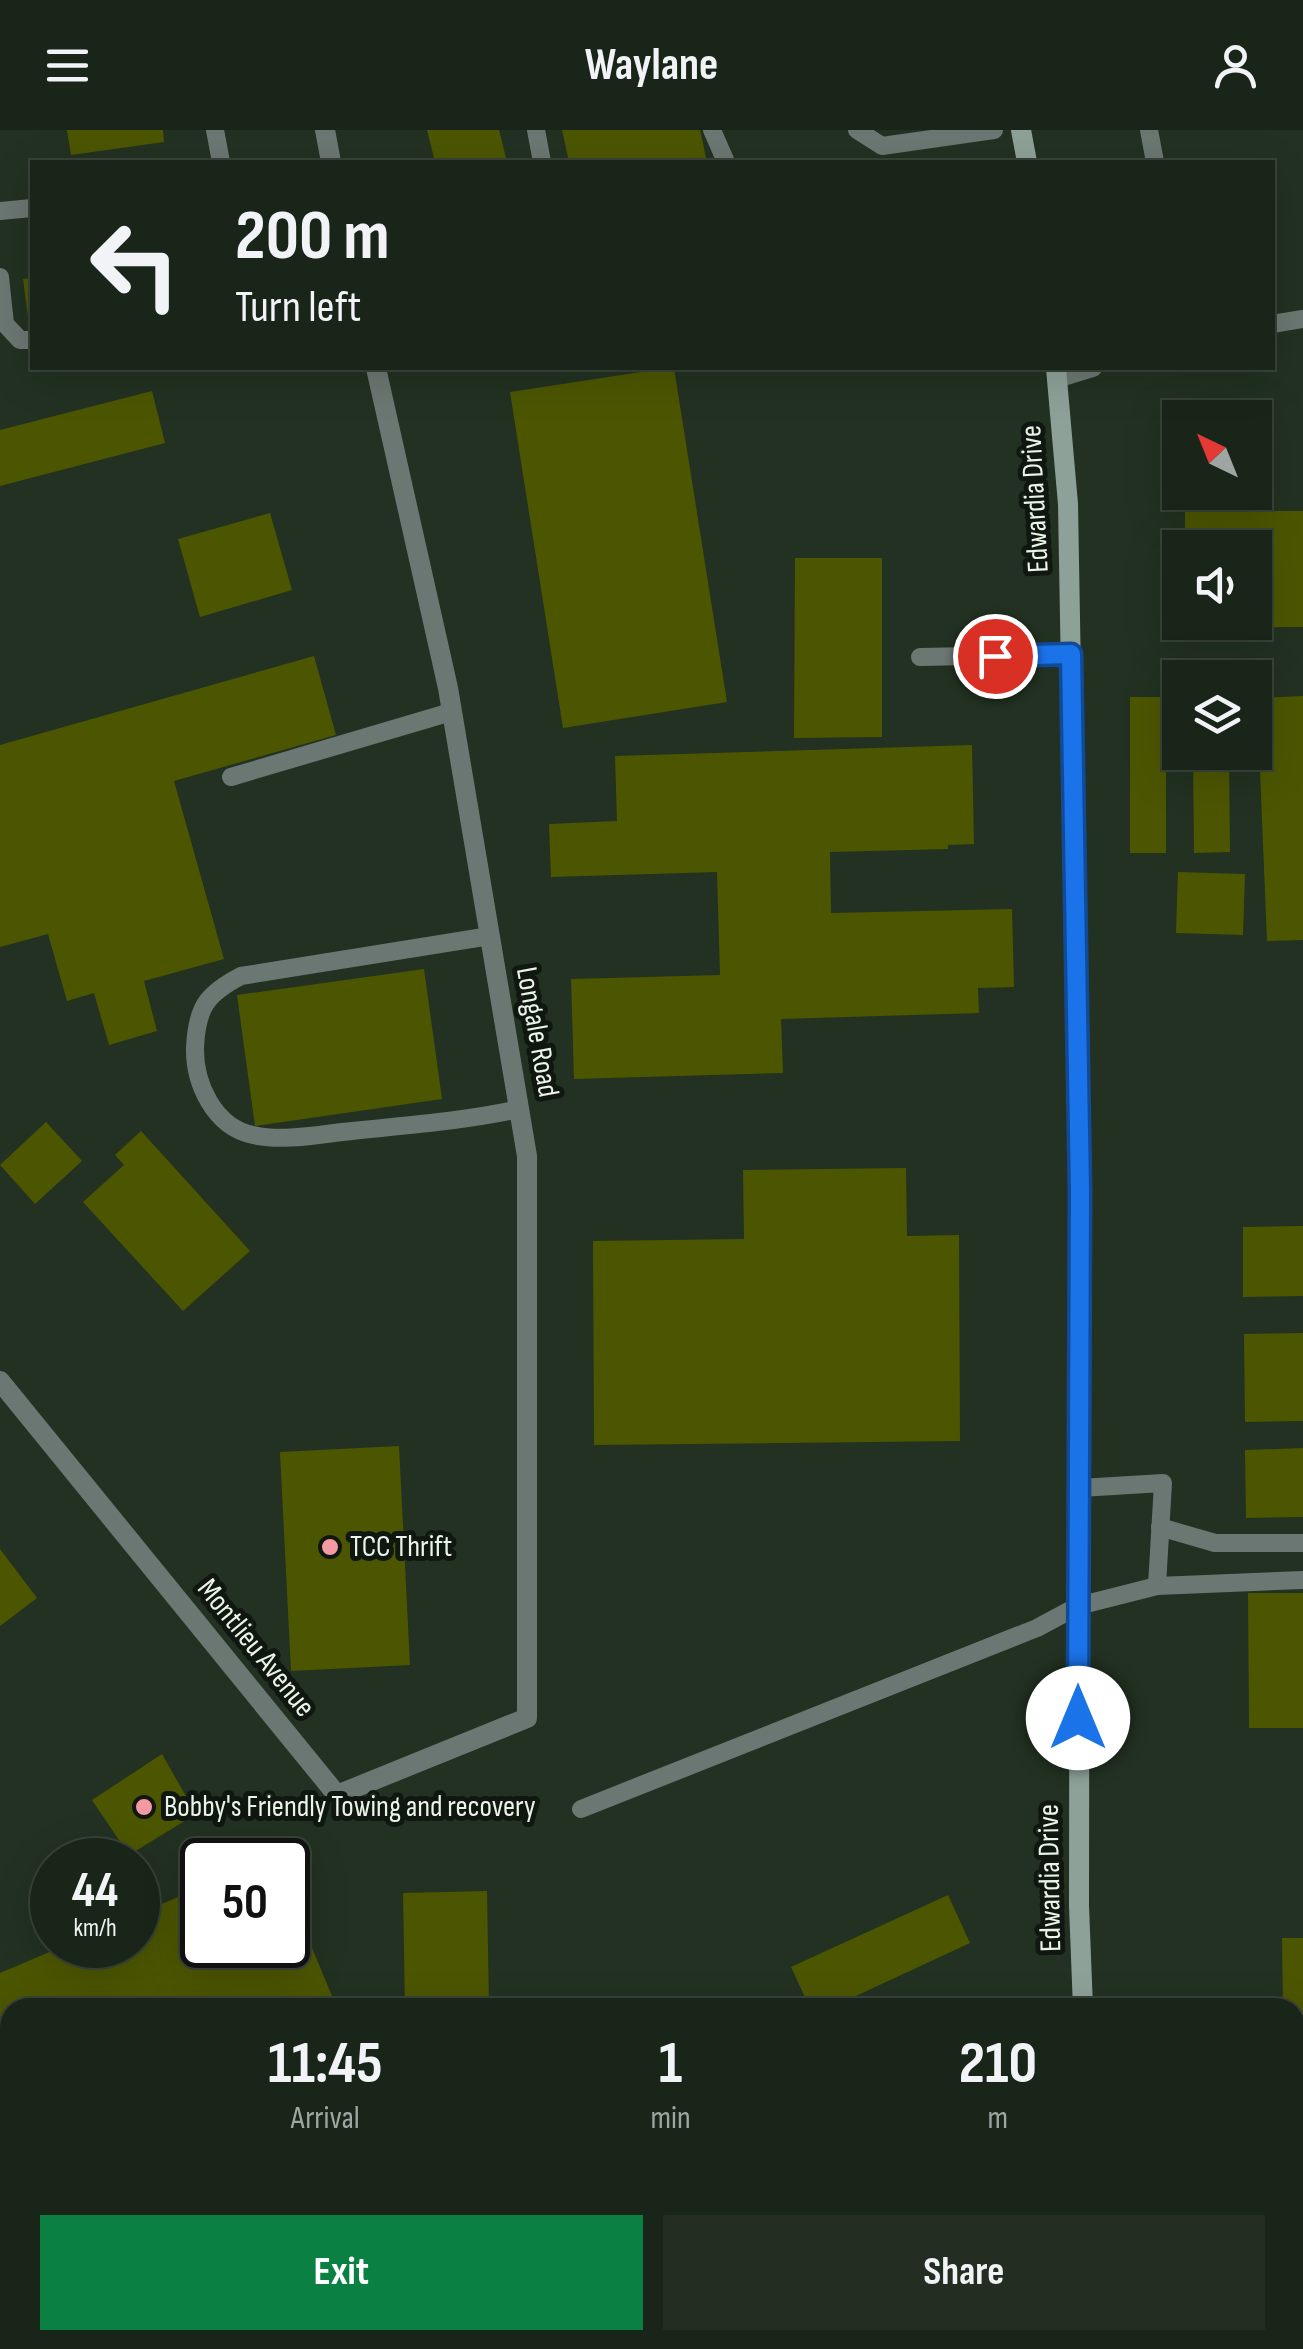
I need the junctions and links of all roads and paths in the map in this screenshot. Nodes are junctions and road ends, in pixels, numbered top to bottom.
1 (215, 130) edge
2 (325, 130) edge
3 (536, 130) edge
4 (712, 130) edge
5 (857, 130) edge
6 (994, 130) edge
7 (1021, 130) edge
8 (1150, 130) edge
9 (221, 160) edge
10 (331, 160) edge
11 (542, 160) edge
12 (725, 160) edge
13 (1027, 160) edge
14 (1155, 160) edge
15 (30, 208) edge
16 (0, 211) edge
17 (0, 277) edge
18 (1303, 319) edge
19 (1275, 324) edge
20 (30, 340) edge
21 (376, 370) edge
22 (1056, 373) edge
23 (1071, 654) junction
24 (920, 657) dead end
25 (452, 712) junction
26 (232, 777) dead end
27 (490, 936) junction
28 (519, 1109) junction
29 (0, 1382) edge
30 (1080, 1488) junction
31 (1160, 1527) junction
32 (1303, 1543) edge
33 (1303, 1580) edge
34 (1157, 1586) junction
35 (1078, 1606) junction
36 (526, 1718) joint
37 (581, 1809) dead end
38 (1083, 1998) edge

1 - 9 lane
2 - 10 street
3 - 11 lane
4 - 12 lane
5 - 6 lane
7 - 13 main road
8 - 14 lane
15 - 16 lane
17 - 20 lane
18 - 19 lane
21 - 25 street, Longale Road
22 - 23 main road, Edwardia Drive
23 - 24 lane
23 - 30 main road, Edwardia Drive
25 - 26 lane
25 - 27 street, Longale Road
27 - 28 street, Longale Road
27 - 28 lane
28 - 36 street, Longale Road
29 - 36 street, Montlieu Avenue
30 - 31 lane
30 - 35 main road, Edwardia Drive
31 - 32 lane
31 - 34 lane
33 - 34 lane
34 - 35 lane
35 - 37 lane
35 - 38 main road, Edwardia Drive

